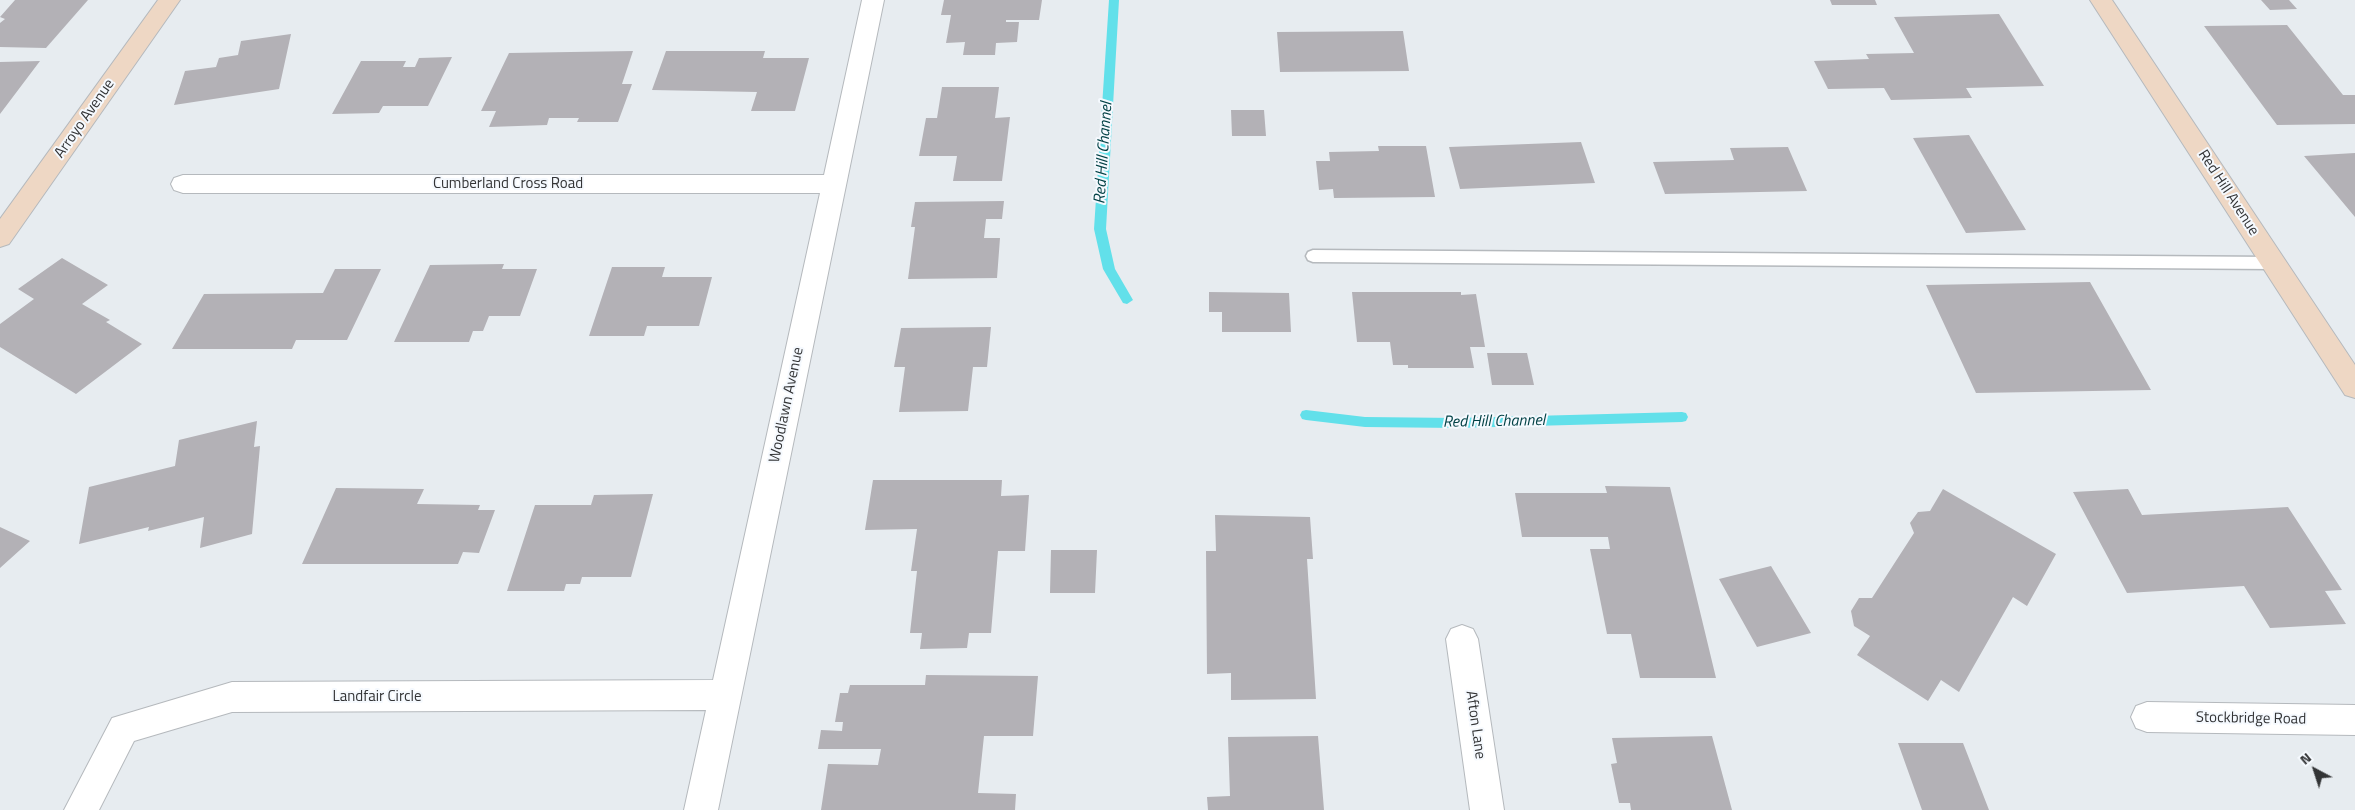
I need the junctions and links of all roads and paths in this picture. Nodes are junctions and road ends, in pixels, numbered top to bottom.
1 (169, 0) edge
2 (873, 0) edge
3 (2101, 0) edge
4 (183, 184) dead end
5 (832, 184) junction
6 (5, 225) edge
7 (1313, 256) dead end
8 (2274, 263) junction
9 (2355, 387) edge
10 (1462, 639) dead end
11 (727, 694) junction
12 (2147, 717) dead end
13 (2355, 720) edge
14 (82, 810) edge
15 (701, 810) edge
16 (1487, 810) edge

1 - 6 main road, Arroyo Avenue
2 - 5 street, Woodlawn Avenue
3 - 8 main road, Red Hill Avenue
4 - 5 street, Cumberland Cross Road
5 - 11 street, Woodlawn Avenue
7 - 8 lane
8 - 9 main road, Red Hill Avenue
10 - 16 street, Afton Lane
11 - 14 street, Landfair Circle
11 - 15 street, Woodlawn Avenue
12 - 13 street, Stockbridge Road

